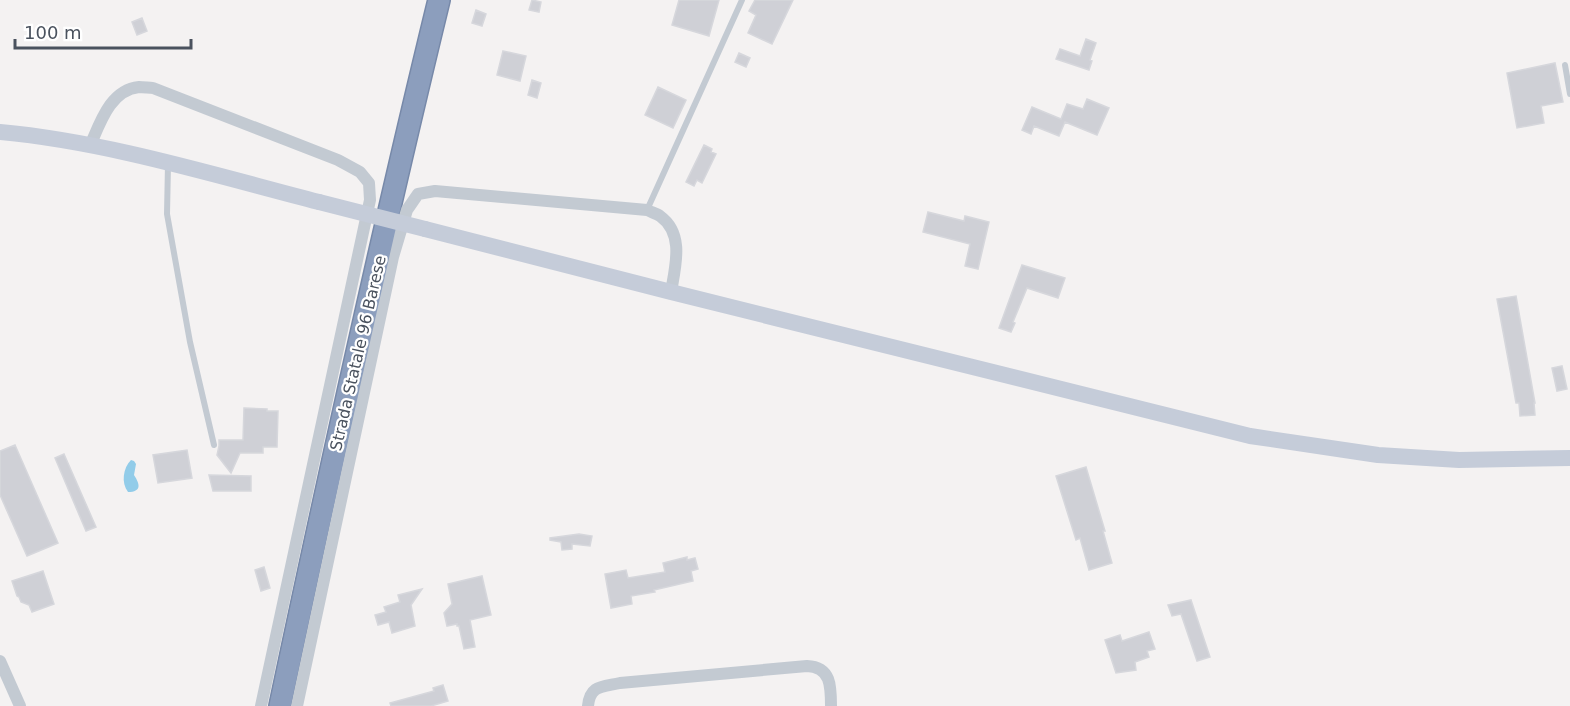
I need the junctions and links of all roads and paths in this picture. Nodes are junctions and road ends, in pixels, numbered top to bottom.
1 (439, 0) edge
2 (742, 0) edge
3 (1565, 65) dead end
4 (1570, 94) edge
5 (0, 132) edge
6 (90, 146) junction
7 (168, 163) junction
8 (647, 210) junction
9 (671, 292) junction
10 (214, 445) dead end
11 (1570, 458) edge
12 (0, 661) edge
13 (20, 706) edge
14 (261, 706) edge
15 (280, 706) edge
16 (297, 706) edge
17 (588, 706) edge
18 (831, 706) edge

1 - 15 highway, Strada Statale 96 Barese
2 - 8 lane
3 - 4 lane
5 - 6 street
6 - 7 street
6 - 14 street
7 - 9 street, bridge
7 - 10 lane
8 - 9 street
8 - 16 street
9 - 11 street
12 - 13 street
17 - 18 street

